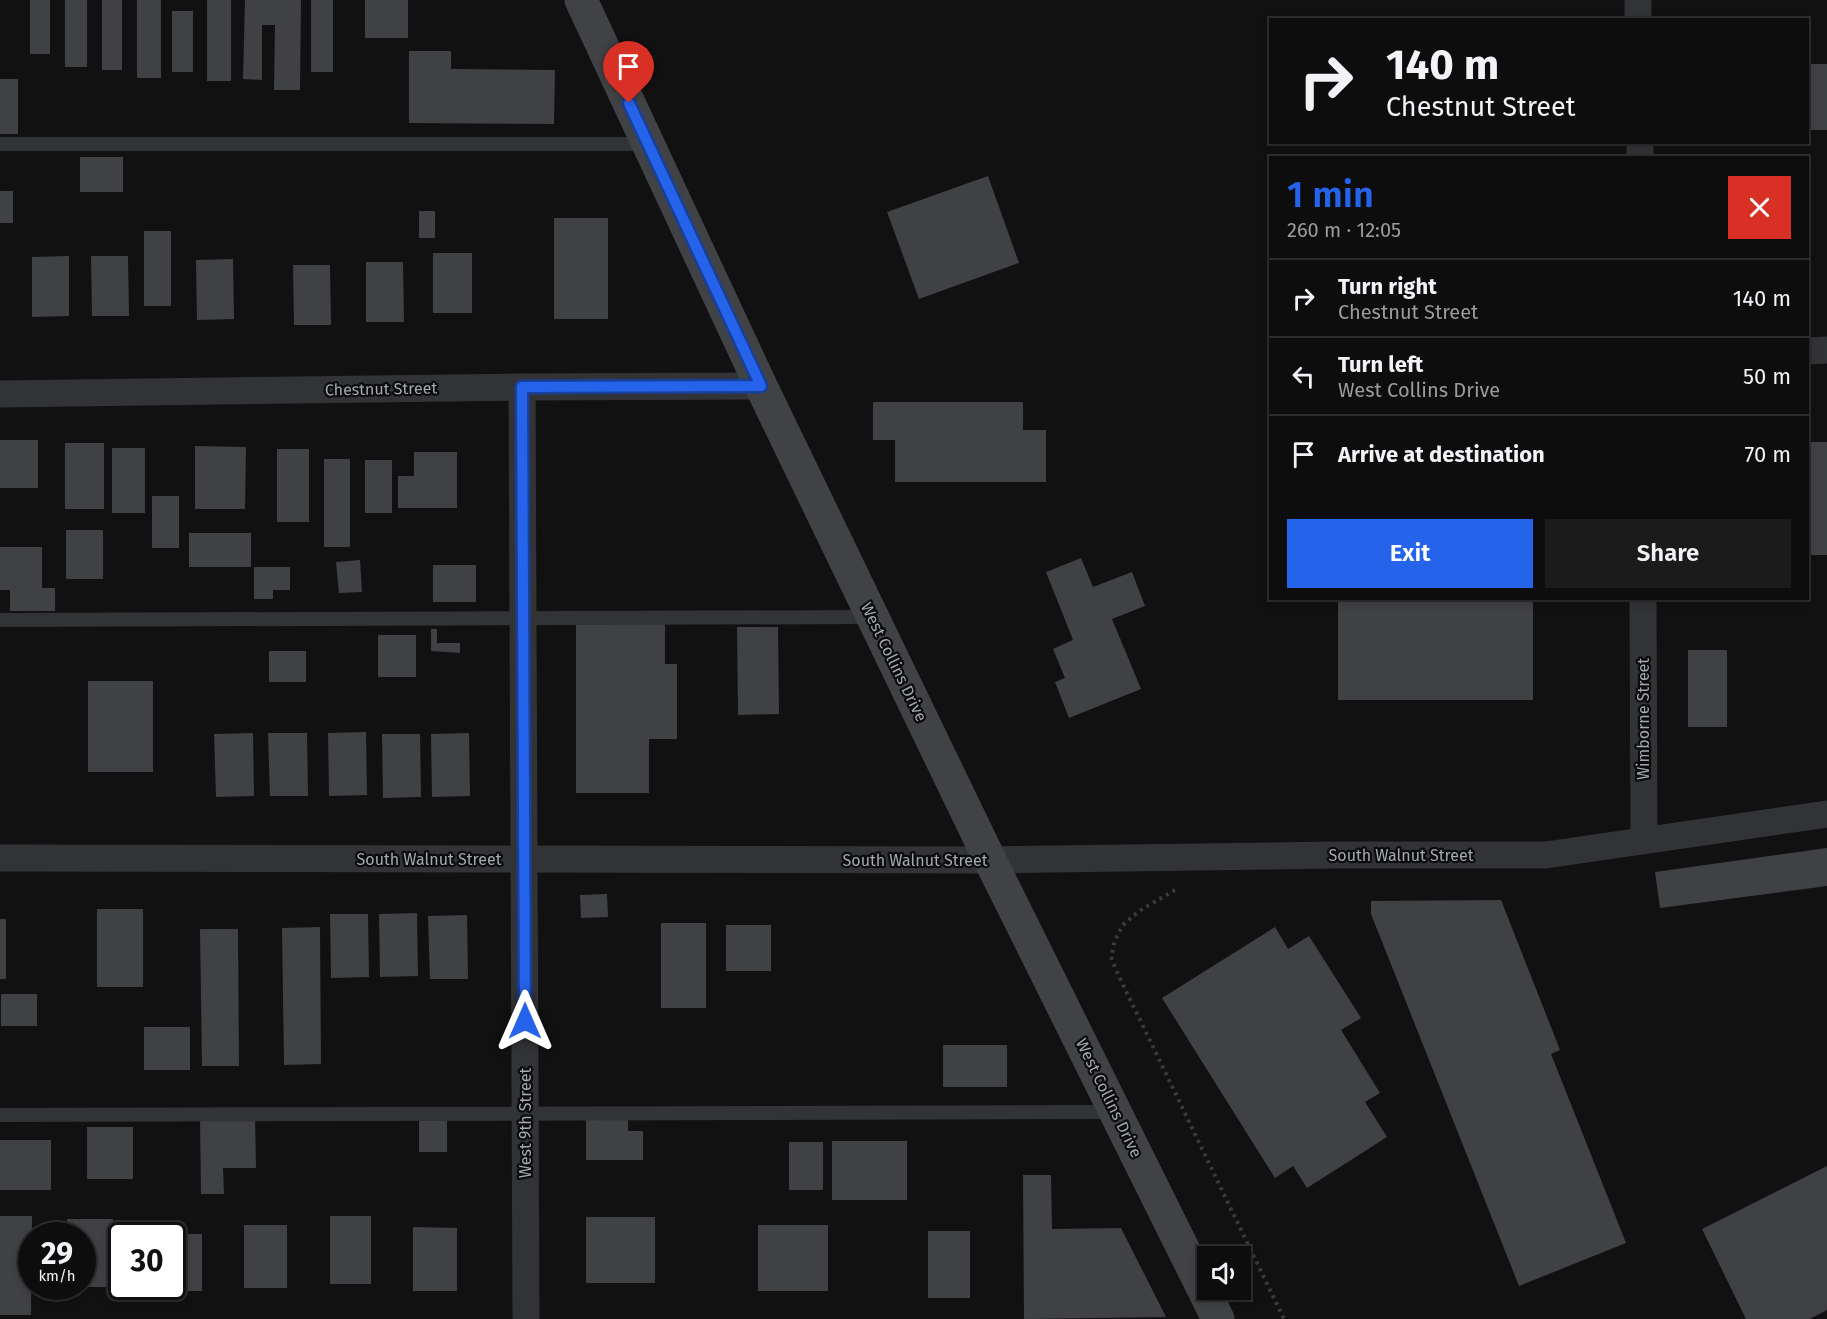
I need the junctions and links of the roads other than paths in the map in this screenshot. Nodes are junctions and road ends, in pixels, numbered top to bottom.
1 (581, 0) edge
2 (1638, 0) edge
3 (1638, 18) edge
4 (0, 144) edge
5 (648, 144) junction
6 (1827, 350) edge
7 (1809, 351) edge
8 (761, 386) junction
9 (522, 387) junction
10 (0, 394) edge
11 (1643, 600) edge
12 (873, 617) junction
13 (523, 618) junction
14 (0, 620) edge
15 (1827, 814) edge
16 (1644, 840) junction
17 (0, 858) edge
18 (524, 859) junction
19 (990, 860) junction
20 (1116, 1112) junction
21 (525, 1113) junction
22 (0, 1115) edge
23 (526, 1319) edge
24 (1218, 1319) edge

1 - 5 main road, West Collins Drive
2 - 3 street
4 - 5 lane
5 - 8 main road, West Collins Drive
6 - 7 street
8 - 9 street, Chestnut Street
8 - 12 main road, West Collins Drive
9 - 10 street, Chestnut Street
9 - 13 street, West 9th Street
11 - 16 street, Wimborne Street
12 - 13 lane
12 - 19 main road, West Collins Drive
13 - 14 lane
13 - 18 street, West 9th Street
15 - 16 street, South Walnut Street
16 - 19 street, South Walnut Street
17 - 18 street, South Walnut Street
18 - 19 street, South Walnut Street
18 - 21 street, West 9th Street
19 - 20 main road, West Collins Drive
20 - 21 lane
20 - 24 main road, West Collins Drive
21 - 22 lane
21 - 23 street, West 9th Street

